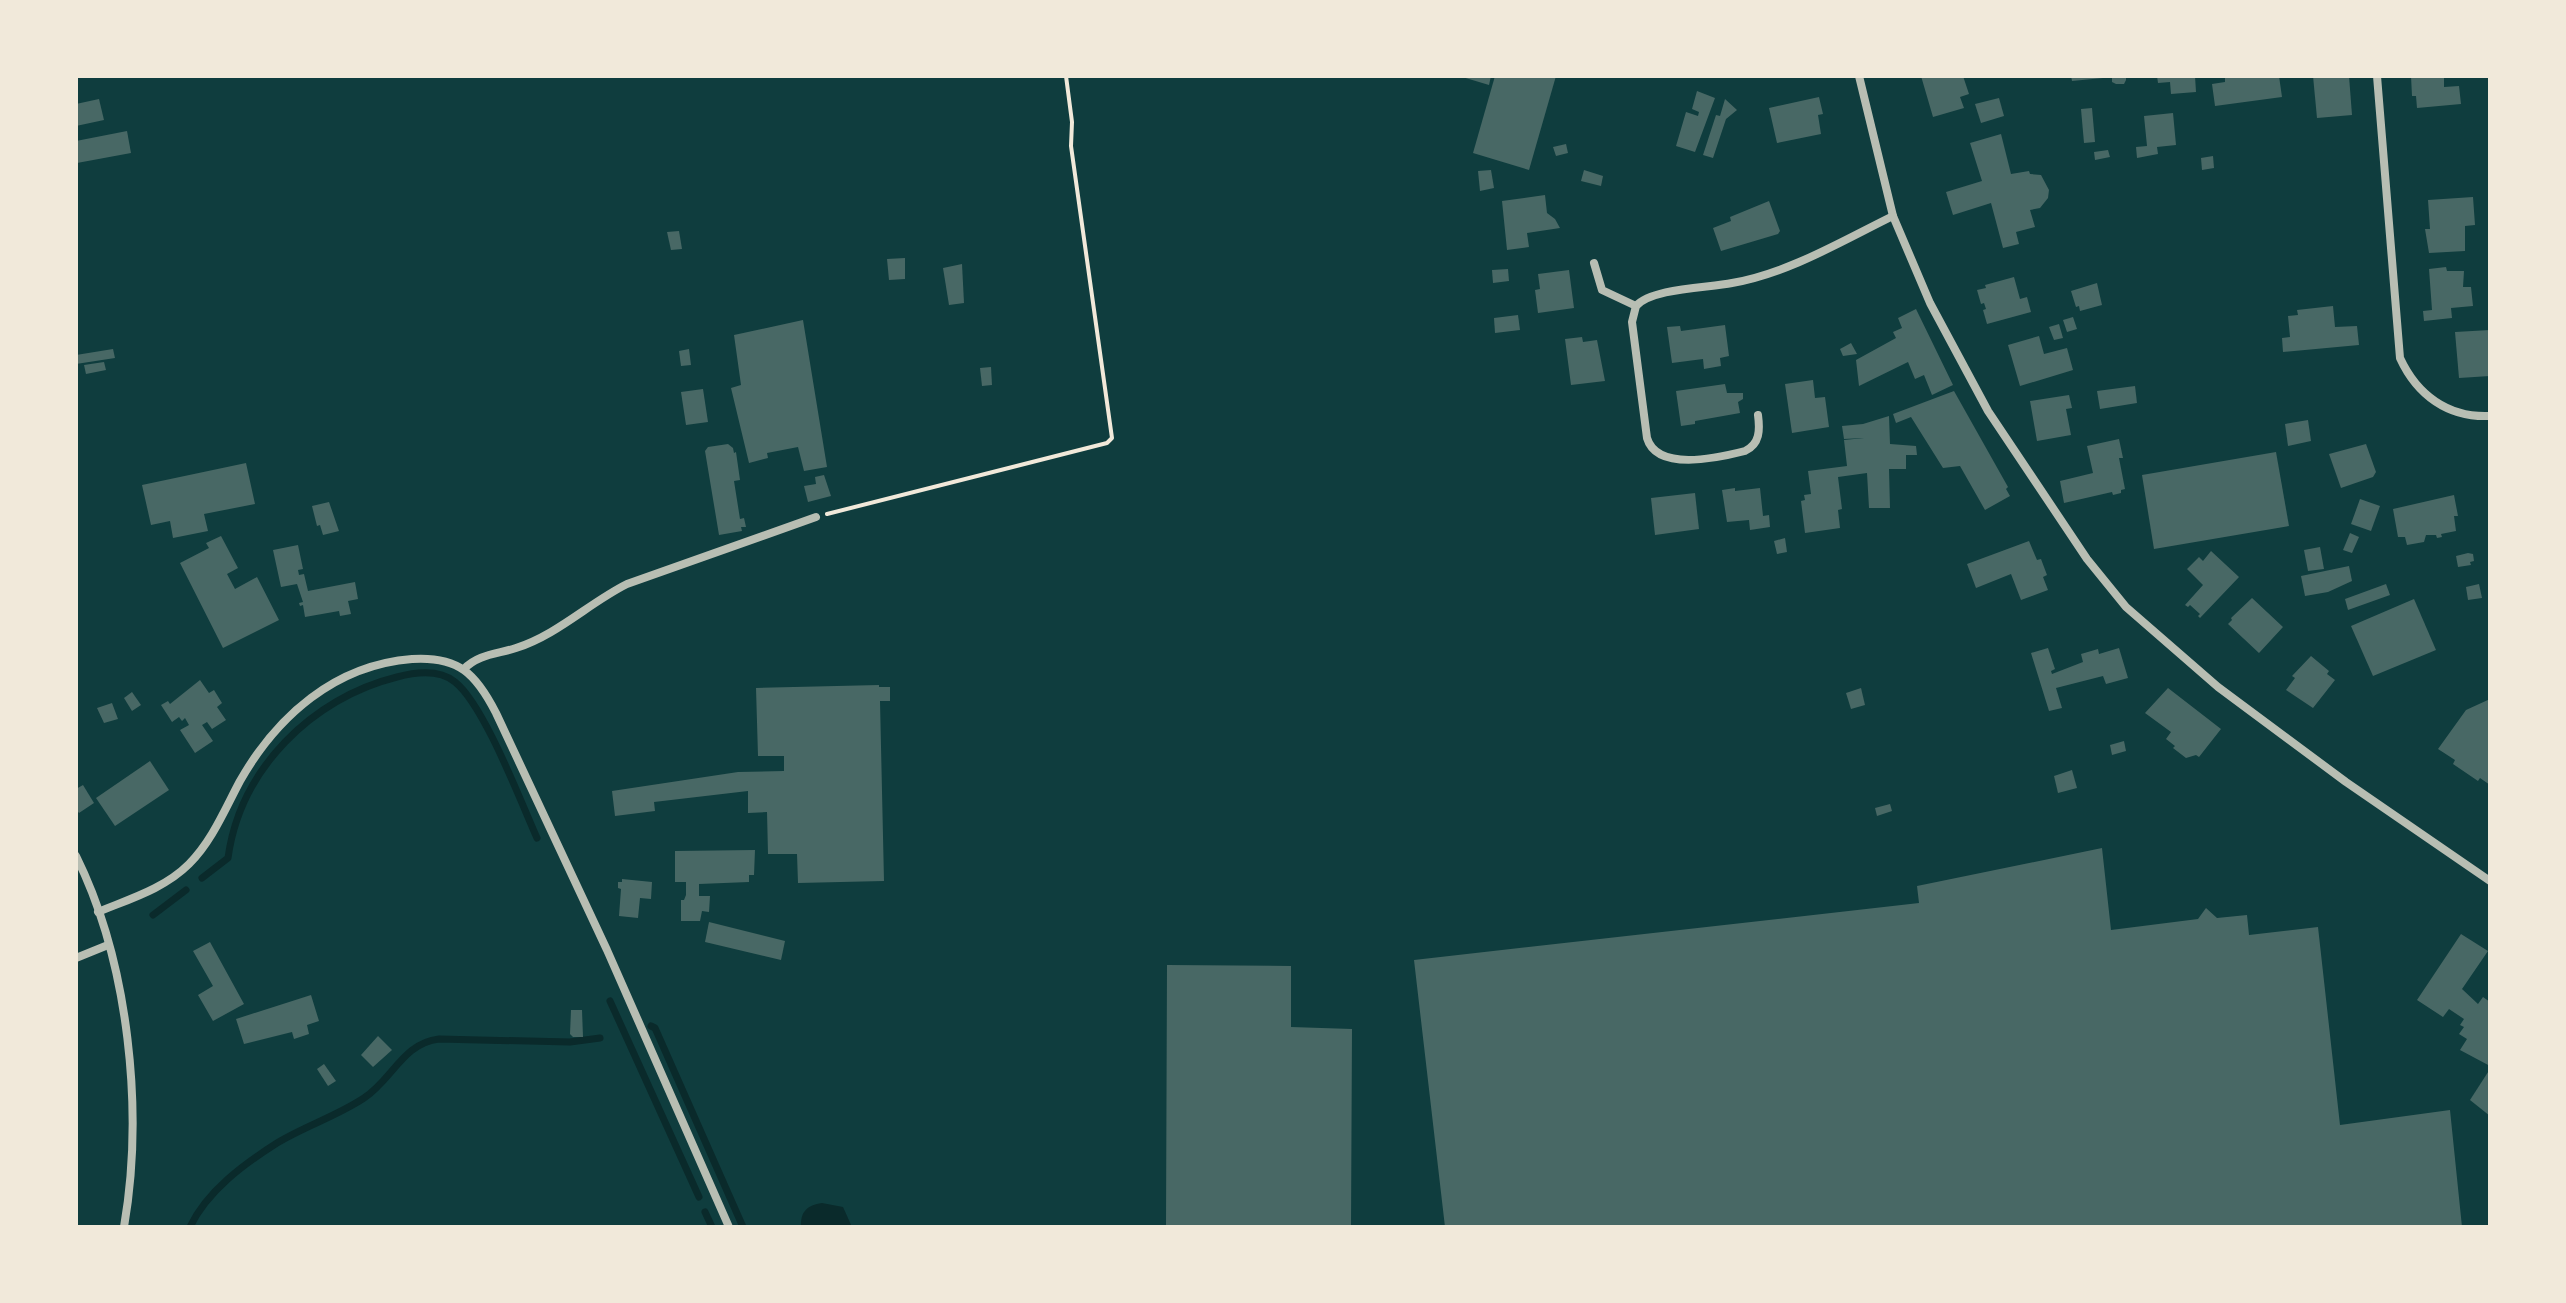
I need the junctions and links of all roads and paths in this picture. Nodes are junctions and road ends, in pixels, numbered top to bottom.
1 (1066, 76) edge
2 (1859, 76) edge
3 (2377, 76) edge
4 (1893, 216) junction
5 (1594, 263) dead end
6 (1636, 306) junction
7 (1758, 415) dead end
8 (2490, 416) edge
9 (816, 517) joint
10 (464, 669) junction
11 (76, 856) edge
12 (2490, 881) edge
13 (98, 912) junction
14 (108, 945) junction
15 (76, 958) edge
16 (124, 1227) edge
17 (729, 1227) edge

1 - 9 path
2 - 4 street
3 - 8 street
4 - 6 street
4 - 12 street
5 - 6 street
6 - 7 street
9 - 10 street
10 - 13 street
10 - 17 street
11 - 13 street
13 - 14 street
14 - 15 street
14 - 16 street

